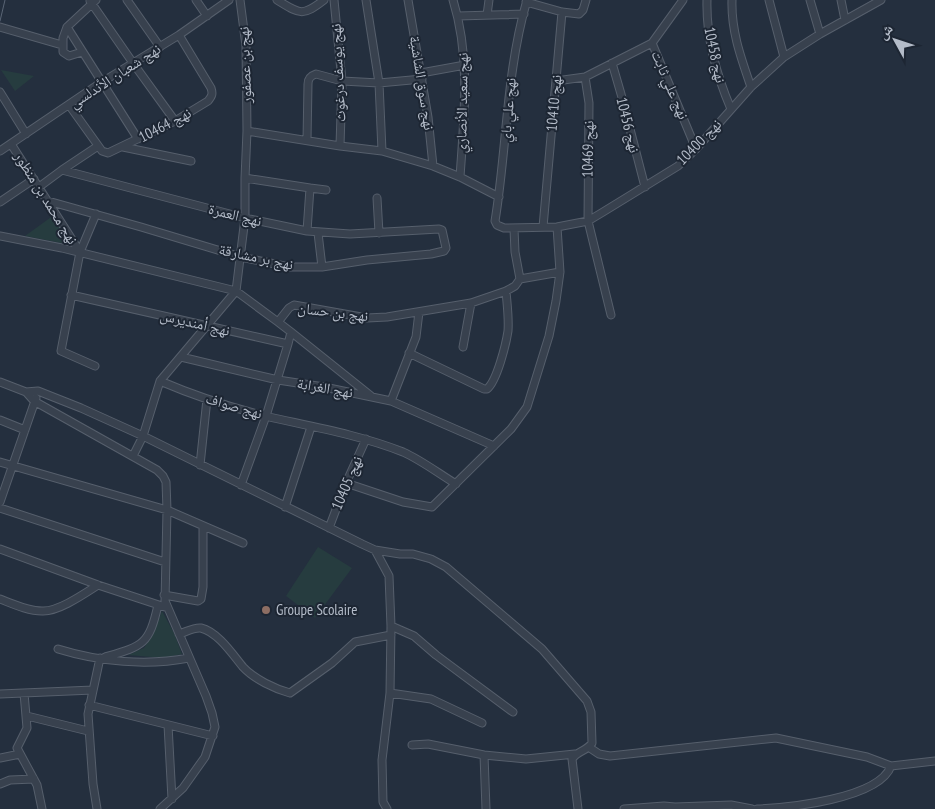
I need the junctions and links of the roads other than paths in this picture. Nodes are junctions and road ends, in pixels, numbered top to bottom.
1 (127, 0) edge
2 (196, 0) edge
3 (229, 0) edge
4 (240, 0) edge
5 (277, 0) edge
6 (324, 0) edge
7 (334, 0) edge
8 (366, 0) edge
9 (408, 0) edge
10 (453, 0) edge
11 (489, 0) edge
12 (586, 0) edge
13 (683, 0) edge
14 (707, 0) edge
15 (732, 0) edge
16 (769, 0) edge
17 (810, 0) edge
18 (841, 0) edge
19 (92, 1) edge
20 (527, 1) edge
21 (879, 1) edge
22 (562, 12) junction
23 (524, 14) junction
24 (487, 15) junction
25 (207, 16) junction
26 (458, 16) junction
27 (845, 20) junction
28 (0, 26) edge
29 (67, 27) junction
30 (820, 34) junction
31 (179, 35) junction
32 (652, 44) junction
33 (62, 45) junction
34 (160, 47) junction
35 (82, 52) junction
36 (784, 57) junction
37 (612, 63) junction
38 (133, 64) junction
39 (465, 65) junction
40 (422, 76) junction
41 (585, 77) junction
42 (342, 81) junction
43 (556, 81) junction
44 (102, 82) junction
45 (379, 83) junction
46 (751, 87) junction
47 (0, 92) edge
48 (69, 105) junction
49 (731, 109) junction
50 (175, 121) junction
51 (247, 131) junction
52 (26, 134) junction
53 (138, 139) junction
54 (307, 140) junction
55 (11, 144) junction
56 (98, 146) junction
57 (340, 146) junction
58 (123, 147) junction
59 (696, 149) junction
60 (382, 150) junction
61 (0, 151) edge
62 (191, 161) dead end
63 (433, 166) junction
64 (62, 170) junction
65 (460, 177) junction
66 (245, 178) junction
67 (34, 179) junction
68 (39, 187) junction
69 (645, 187) junction
70 (310, 188) junction
71 (326, 190) dead end
72 (499, 196) junction
73 (377, 198) dead end
74 (48, 201) junction
75 (0, 202) edge
76 (96, 214) junction
77 (244, 218) junction
78 (588, 221) junction
79 (495, 222) joint
80 (543, 227) junction
81 (557, 227) junction
82 (439, 229) joint
83 (514, 229) junction
84 (307, 231) junction
85 (318, 232) junction
86 (379, 233) junction
87 (0, 236) edge
88 (80, 252) junction
89 (241, 257) junction
90 (322, 267) junction
91 (560, 272) junction
92 (520, 279) junction
93 (236, 291) junction
94 (506, 291) junction
95 (71, 295) junction
96 (471, 303) junction
97 (419, 312) junction
98 (611, 315) dead end
99 (278, 322) junction
100 (206, 325) junction
101 (291, 332) junction
102 (288, 344) junction
103 (463, 347) dead end
104 (409, 354) junction
105 (181, 357) junction
106 (95, 366) dead end
107 (278, 380) junction
108 (160, 381) junction
109 (0, 382) edge
110 (38, 391) junction
111 (26, 392) junction
112 (371, 396) junction
113 (207, 399) junction
114 (34, 401) junction
115 (391, 401) junction
116 (266, 416) junction
117 (0, 420) edge
118 (311, 426) junction
119 (25, 430) junction
120 (143, 436) junction
121 (366, 439) junction
122 (494, 446) junction
123 (133, 456) junction
124 (0, 462) edge
125 (12, 465) junction
126 (200, 465) junction
127 (346, 483) junction
128 (456, 484) junction
129 (241, 485) junction
130 (0, 502) edge
131 (285, 507) junction
132 (0, 508) edge
133 (167, 510) junction
134 (203, 526) junction
135 (330, 528) junction
136 (244, 543) dead end
137 (0, 548) edge
138 (375, 550) junction
139 (165, 562) junction
140 (98, 585) junction
141 (164, 595) junction
142 (0, 599) edge
143 (158, 605) junction
144 (168, 608) junction
145 (391, 626) junction
146 (179, 634) junction
147 (391, 635) junction
148 (58, 649) dead end
149 (100, 658) junction
150 (189, 658) junction
151 (93, 690) junction
152 (390, 692) junction
153 (24, 693) junction
154 (0, 694) edge
155 (89, 705) junction
156 (513, 712) dead end
157 (27, 716) junction
158 (482, 723) dead end
159 (168, 726) junction
160 (88, 731) junction
161 (213, 736) junction
162 (412, 745) dead end
163 (590, 748) junction
164 (20, 754) junction
165 (575, 754) junction
166 (484, 755) junction
167 (0, 758) edge
168 (935, 761) edge
169 (891, 766) junction
170 (34, 779) junction
171 (0, 784) edge
172 (172, 799) junction
173 (42, 809) edge
174 (97, 809) edge
175 (160, 809) edge
176 (387, 809) edge
177 (486, 809) edge
178 (578, 809) edge
179 (624, 809) edge
180 (752, 809) edge
181 (757, 809) edge

1 - 34 street
2 - 25 street
3 - 25 street, نهج شعبان الأندلسي
4 - 51 street, نهج بن عصفور
5 - 6 street
7 - 42 street, نهج يوسف درغوث
8 - 45 street
9 - 40 street, نهج سوق الشاشية
10 - 26 street, نهج سعيد الأنصاري
11 - 24 street
12 - 22 street
13 - 32 street, نهج علي ثابت
14 - 49 street, نهج 10458
15 - 46 street
16 - 36 street
17 - 30 street
18 - 27 street
19 - 29 street
19 - 38 street
20 - 22 street
20 - 23 street, نهج علي باي
21 - 27 street, نهج 10400
22 - 43 street, نهج 10410
23 - 24 street
23 - 72 street, نهج علي باي
24 - 26 street
25 - 31 street, نهج شعبان الأندلسي
26 - 39 street, نهج سعيد الأنصاري
27 - 30 street, نهج 10400
28 - 33 street
29 - 33 street
29 - 35 street
30 - 36 street, نهج 10400
31 - 34 street, نهج شعبان الأندلسي
31 - 50 street, نهج 10464
32 - 37 street
32 - 59 street, نهج علي ثابت
33 - 35 street
34 - 38 street, نهج شعبان الأندلسي
35 - 44 street
36 - 46 street, نهج 10400
37 - 41 street
37 - 69 street, نهج 10456
38 - 44 street, نهج شعبان الأندلسي
38 - 50 street
39 - 40 street
39 - 65 street, نهج سعيد الأنصاري
40 - 45 street
40 - 63 street, نهج سوق الشاشية
41 - 43 street
41 - 78 street, نهج 10469
42 - 45 street
42 - 54 street
42 - 57 street, نهج يوسف درغوث
43 - 80 street, نهج 10410
44 - 48 street, نهج شعبان الأندلسي
44 - 53 street
45 - 60 street
46 - 49 street, نهج 10400
47 - 52 street
48 - 52 street, نهج شعبان الأندلسي
48 - 56 street
49 - 59 street, نهج 10400
50 - 53 street, نهج 10464
51 - 54 street
51 - 66 street, نهج بن عصفور
52 - 55 street, نهج شعبان الأندلسي
53 - 58 street, نهج 10464
54 - 57 street
55 - 61 street, نهج شعبان الأندلسي
55 - 67 street, نهج محمد بن منظور
56 - 58 street, نهج 10464
56 - 64 street
57 - 60 street
58 - 62 street
59 - 69 street, نهج 10400
60 - 63 street
63 - 65 street
64 - 68 street
64 - 77 street, نهج العمرة
65 - 72 street
66 - 70 street
66 - 77 street, نهج بن عصفور
67 - 68 street, نهج محمد بن منظور
67 - 75 street
68 - 74 street, نهج محمد بن منظور
69 - 78 street, نهج 10400
70 - 71 street
70 - 84 street
72 - 79 street, نهج علي باي
73 - 86 street
74 - 76 street, نهج بر مشارقة
74 - 88 street, نهج محمد بن منظور
76 - 88 street
76 - 89 street, نهج بر مشارقة
77 - 84 street, نهج العمرة
77 - 89 street, نهج بن عصفور
78 - 81 street, نهج 10400
78 - 98 street, نهج 10469
79 - 83 street, نهج 10400
80 - 81 street, نهج 10400
80 - 83 street, نهج 10400
81 - 91 street
82 - 86 street, نهج العمرة
82 - 90 street, نهج بر مشارقة
83 - 92 street
84 - 85 street, نهج العمرة
85 - 86 street, نهج العمرة
85 - 90 street
87 - 88 street, نهج بن حسان
88 - 93 street, نهج بن حسان
88 - 95 street
89 - 90 street, نهج بر مشارقة
89 - 93 street, نهج بن عصفور
91 - 92 street
91 - 122 street
92 - 94 street, نهج بن حسان
93 - 99 street, نهج بن حسان
93 - 100 street
94 - 96 street, نهج بن حسان
94 - 104 street
95 - 100 street, نهج أمنديرس
95 - 106 street
96 - 97 street, نهج بن حسان
96 - 103 street
97 - 99 street, نهج بن حسان
97 - 104 street
99 - 101 street
100 - 102 street, نهج أمنديرس
100 - 105 street
101 - 102 street
101 - 112 street
102 - 107 street
104 - 115 street
105 - 107 street, نهج الغرابة
105 - 108 street
107 - 112 street, نهج الغرابة
107 - 116 street
108 - 113 street, نهج صواف
108 - 120 street
109 - 111 street
110 - 111 street
110 - 114 street
110 - 120 street
111 - 114 street
112 - 115 street, نهج الغرابة
113 - 116 street, نهج صواف
113 - 126 street
114 - 119 street
114 - 123 street
115 - 122 street, نهج الغرابة
116 - 118 street, نهج صواف
116 - 129 street
117 - 119 street
118 - 121 street, نهج صواف
118 - 131 street
119 - 125 street
120 - 123 street
120 - 126 street
121 - 127 street, نهج 10405
121 - 128 street, نهج صواف
122 - 128 street
123 - 133 street
124 - 125 street
125 - 130 street
125 - 133 street
126 - 129 street
127 - 128 street
127 - 135 street, نهج 10405
129 - 131 street
131 - 135 street
132 - 139 street
133 - 134 street
133 - 139 street
134 - 136 street
134 - 141 street
135 - 138 street
137 - 140 street
138 - 145 street
138 - 163 street
139 - 141 street
140 - 142 street
140 - 143 street
141 - 144 street
143 - 144 street
143 - 149 street
144 - 146 street
145 - 147 street
145 - 156 street
146 - 147 street
146 - 150 street
147 - 152 street
148 - 149 street
149 - 150 street
149 - 151 street
150 - 161 street
151 - 153 street
151 - 155 street
152 - 158 street
152 - 176 street
153 - 154 street
153 - 157 street
155 - 159 street
155 - 160 street
157 - 160 street
157 - 164 street
159 - 161 street
159 - 172 street
160 - 174 street
161 - 172 street
162 - 166 street
163 - 165 street
163 - 169 street
164 - 167 street
164 - 170 street
165 - 166 street
165 - 178 street
166 - 177 street
168 - 169 street
169 - 181 street
170 - 171 street
170 - 173 street
172 - 175 street
179 - 180 street

